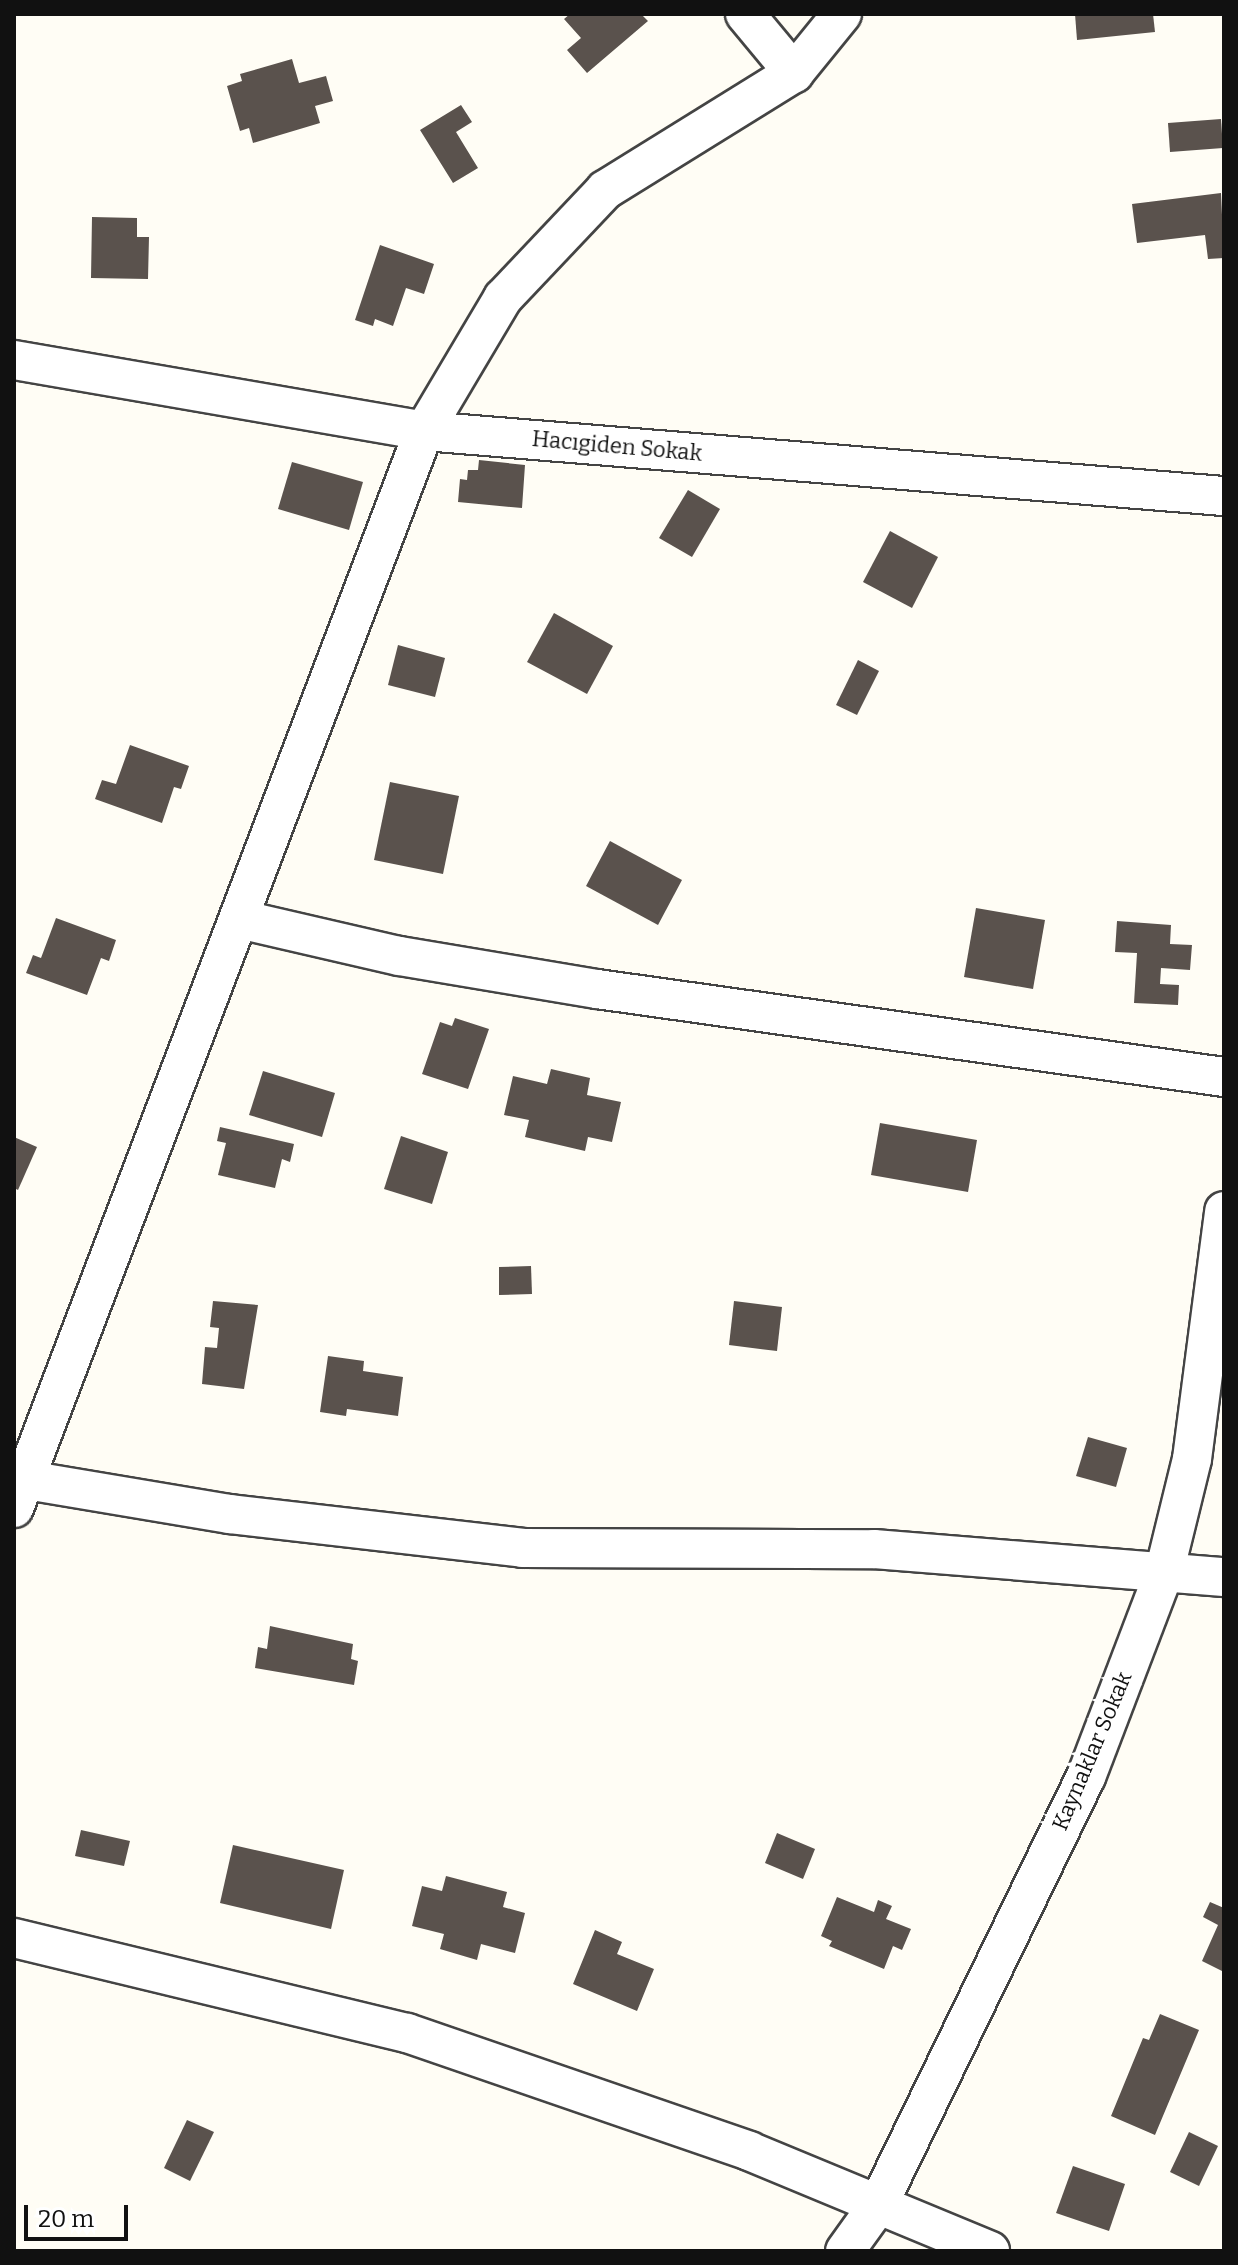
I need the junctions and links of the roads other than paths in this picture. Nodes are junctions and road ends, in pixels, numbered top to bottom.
1 (745, 14) edge
2 (842, 14) edge
3 (794, 73) junction
4 (14, 360) edge
5 (424, 431) junction
6 (1224, 496) edge
7 (239, 919) junction
8 (1224, 1077) edge
9 (1224, 1211) edge
10 (18, 1489) edge
11 (1164, 1573) junction
12 (1224, 1577) edge
13 (14, 1938) edge
14 (878, 2205) junction
15 (845, 2251) edge
16 (990, 2251) edge

1 - 3 street
2 - 3 street
3 - 5 street
4 - 5 street, Hacıgiden Sokak
5 - 6 street, Hacıgiden Sokak
5 - 7 street
7 - 8 street
7 - 10 street
9 - 11 street, Kaynaklar Sokak
10 - 11 street
11 - 12 street
11 - 14 street, Kaynaklar Sokak
13 - 14 street
14 - 15 street, Kaynaklar Sokak
14 - 16 street

